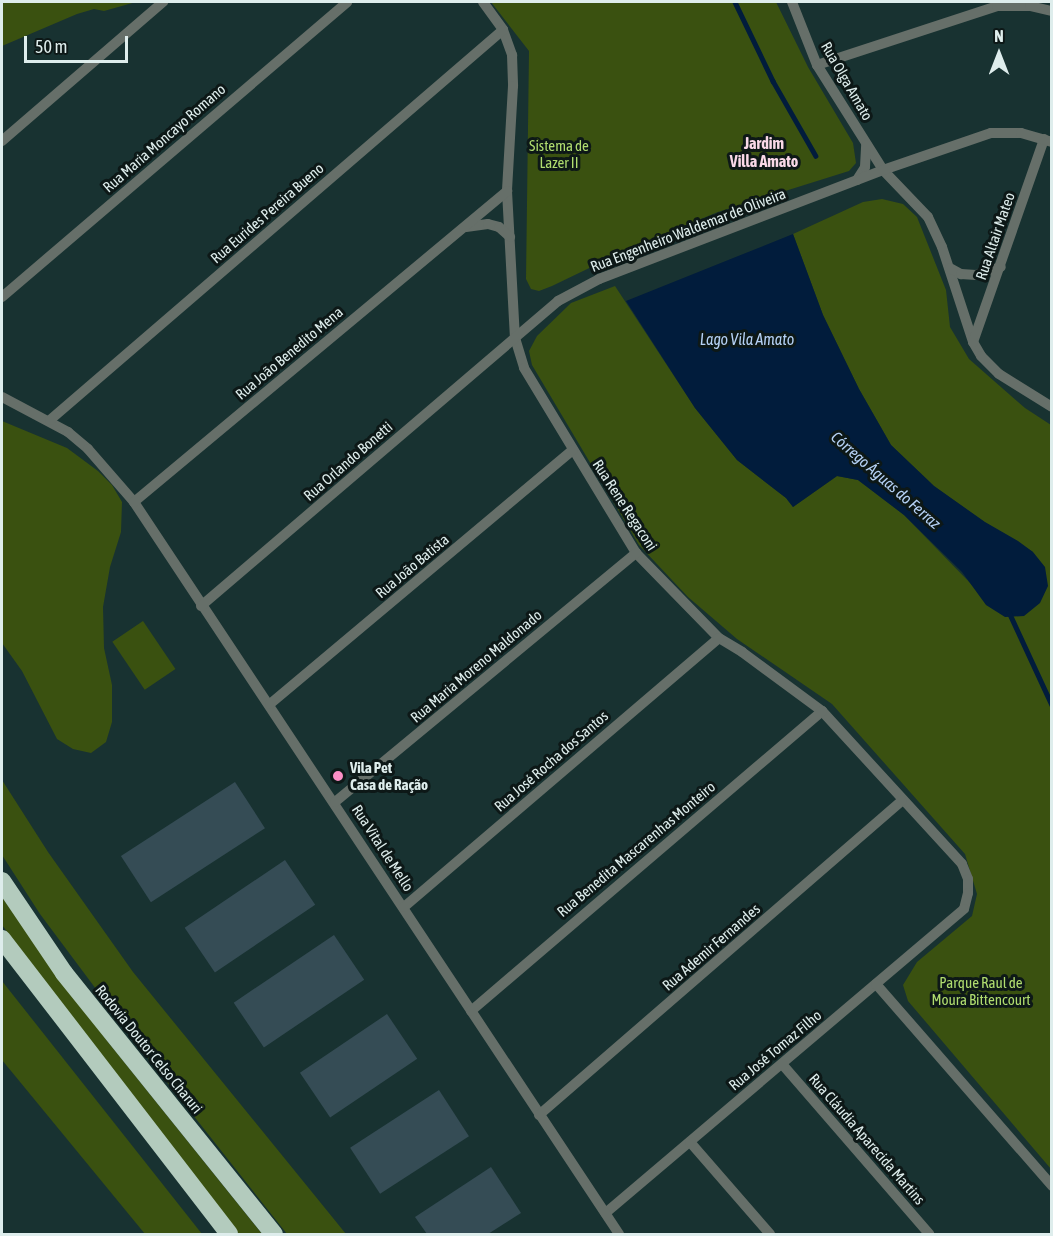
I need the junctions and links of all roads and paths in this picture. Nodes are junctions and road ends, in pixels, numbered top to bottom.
1 (163, 2) edge
2 (347, 2) edge
3 (483, 2) edge
4 (792, 2) edge
5 (1052, 11) edge
6 (503, 30) junction
7 (817, 65) junction
8 (1048, 140) edge
9 (2, 141) edge
10 (865, 141) junction
11 (883, 170) junction
12 (857, 180) junction
13 (507, 191) junction
14 (463, 228) junction
15 (510, 237) junction
16 (1001, 267) junction
17 (950, 268) junction
18 (2, 297) edge
19 (515, 338) junction
20 (973, 342) junction
21 (2, 397) edge
22 (1052, 407) edge
23 (50, 420) junction
24 (573, 450) junction
25 (134, 502) junction
26 (636, 554) junction
27 (201, 606) junction
28 (719, 638) junction
29 (270, 704) junction
30 (822, 711) junction
31 (902, 801) junction
32 (335, 802) junction
33 (2, 881) edge
34 (404, 908) junction
35 (964, 909) joint
36 (2, 939) edge
37 (876, 984) junction
38 (471, 1011) junction
39 (782, 1064) junction
40 (539, 1115) junction
41 (690, 1142) junction
42 (1052, 1186) edge
43 (605, 1213) junction
44 (230, 1234) edge
45 (274, 1234) edge
46 (619, 1234) edge
47 (770, 1234) edge
48 (929, 1234) edge

1 - 9 street
2 - 18 street, Rua Maria Moncayo Romano
3 - 6 street, Rua Rene Regaconi
4 - 7 street, Rua Olga Amato
5 - 7 street
6 - 13 street, Rua Rene Regaconi
6 - 23 street, Rua Eurides Pereira Bueno
7 - 10 street, Rua Olga Amato
8 - 11 street, Rua Engenheiro Waldemar de Oliveira
8 - 16 street, Rua Altair Mateo
10 - 11 street, Rua Olga Amato
10 - 12 street, Rua Olga Amato
11 - 12 street, Rua Engenheiro Waldemar de Oliveira
11 - 17 street, Rua Olga Amato
12 - 19 street, Rua Engenheiro Waldemar de Oliveira
13 - 14 street, Rua João Benedito Mena
13 - 15 street, Rua Rene Regaconi
14 - 15 street
14 - 25 street, Rua João Benedito Mena
15 - 19 street, Rua Rene Regaconi
16 - 17 street
16 - 20 street, Rua Altair Mateo
17 - 20 street, Rua Olga Amato
19 - 24 street, Rua Rene Regaconi
19 - 27 street, Rua Orlando Bonetti
20 - 22 street, Rua Olga Amato
21 - 23 street, Rua Vital de Mello
23 - 25 street, Rua Vital de Mello
24 - 26 street, Rua Rene Regaconi
24 - 29 street, Rua João Batista
25 - 27 street, Rua Vital de Mello
26 - 28 street, Rua Rene Regaconi
26 - 32 street, Rua Maria Moreno Maldonado
27 - 29 street, Rua Vital de Mello
28 - 30 street, Rua Rene Regaconi
28 - 34 street, Rua José Rocha dos Santos
29 - 32 street, Rua Vital de Mello
30 - 31 street, Rua Rene Regaconi
30 - 38 street, Rua Benedita Mascarenhas Monteiro
31 - 35 street, Rua Rene Regaconi
31 - 40 street, Rua Ademir Fernandes
32 - 34 street, Rua Vital de Mello
33 - 45 highway, Rodovia Doutor Celso Charuri
34 - 38 street, Rua Vital de Mello
35 - 37 street, Rua José Tomaz Filho
36 - 44 highway
37 - 39 street, Rua José Tomaz Filho
37 - 42 street
38 - 40 street, Rua Vital de Mello
39 - 41 street, Rua José Tomaz Filho
39 - 48 street, Rua Cláudia Aparecida Martins
40 - 43 street, Rua Vital de Mello
41 - 43 street, Rua José Tomaz Filho
41 - 47 street
43 - 46 street, Rua Vital de Mello

